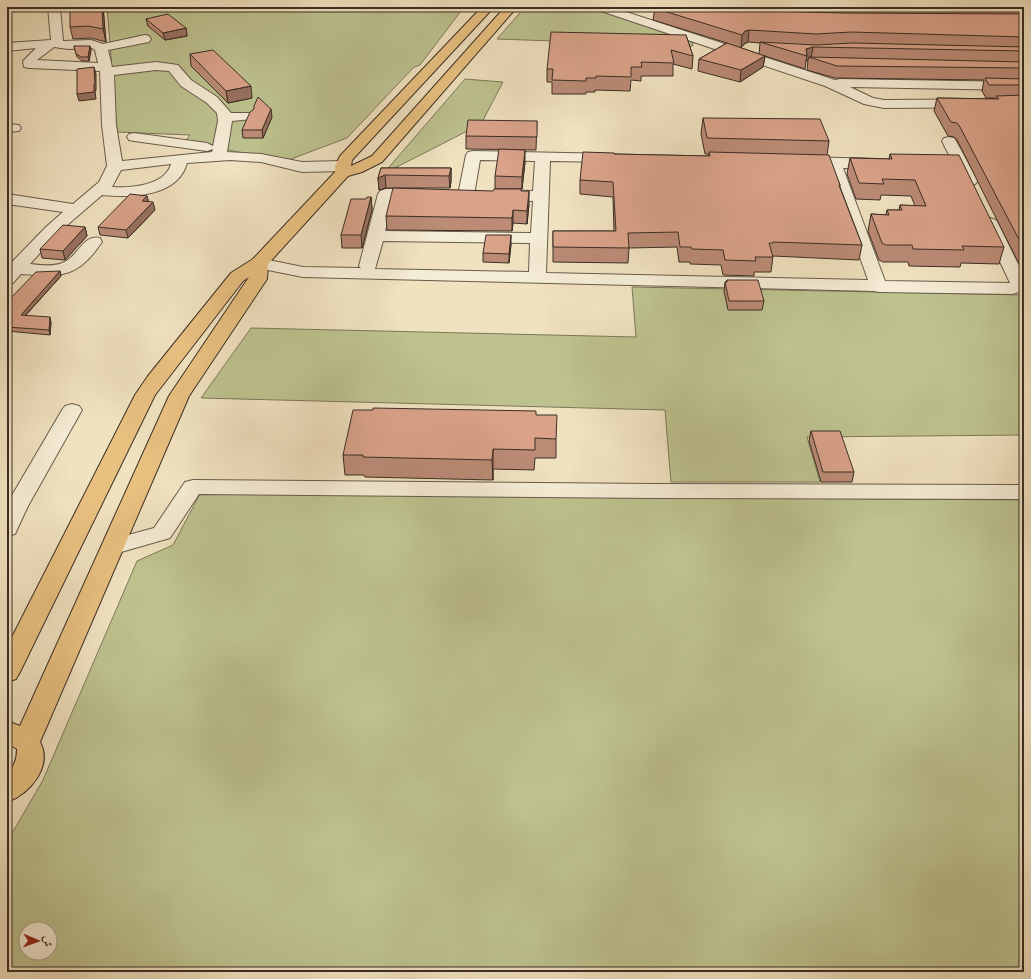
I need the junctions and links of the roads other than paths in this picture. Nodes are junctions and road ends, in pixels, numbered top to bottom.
1 (54, 7) edge
2 (488, 7) edge
3 (511, 7) edge
4 (599, 7) edge
5 (618, 14) junction
6 (662, 15) edge
7 (135, 27) dead end
8 (666, 29) junction
9 (705, 29) edge
10 (53, 43) junction
11 (7, 47) edge
12 (721, 47) junction
13 (100, 48) junction
14 (768, 49) edge
15 (818, 65) edge
16 (777, 66) junction
17 (106, 69) junction
18 (982, 80) junction
19 (830, 83) junction
20 (1024, 86) edge
21 (997, 103) junction
22 (1024, 103) edge
23 (247, 116) edge
24 (225, 117) junction
25 (134, 137) dead end
26 (949, 141) dead end
27 (220, 152) junction
28 (543, 157) junction
29 (180, 159) junction
30 (630, 159) edge
31 (787, 162) edge
32 (834, 163) junction
33 (894, 164) edge
34 (115, 166) junction
35 (340, 173) junction
36 (98, 190) junction
37 (466, 195) junction
38 (976, 195) edge
39 (541, 196) junction
40 (7, 200) edge
41 (983, 209) edge
42 (76, 210) junction
43 (376, 236) junction
44 (539, 238) junction
45 (94, 242) dead end
46 (259, 263) junction
47 (368, 266) junction
48 (538, 273) junction
49 (12, 274) edge
50 (878, 282) junction
51 (72, 410) dead end
52 (1024, 492) edge
53 (7, 529) edge
54 (114, 546) junction
55 (7, 672) edge
56 (17, 736) edge
57 (7, 790) edge

1 - 10 street
2 - 35 main road
3 - 35 main road
4 - 5 street
5 - 6 street
5 - 8 street
7 - 13 street
8 - 9 street
8 - 12 street
10 - 11 street
10 - 13 street
10 - 17 street
12 - 14 street
12 - 16 street
13 - 17 street
15 - 16 street
16 - 19 street
17 - 24 street
17 - 34 street
18 - 19 street
18 - 20 street
18 - 21 street
19 - 21 street
21 - 22 street
23 - 24 street
24 - 27 street
25 - 27 street
26 - 38 street
27 - 29 street
27 - 35 street
28 - 30 street
28 - 37 street
28 - 39 street
29 - 34 street
29 - 36 street
31 - 32 street
32 - 33 street
32 - 50 street
34 - 36 street
35 - 46 main road
36 - 42 street
37 - 39 street
37 - 43 street
39 - 44 street
40 - 42 street
41 - 50 street
42 - 49 street
43 - 44 street
43 - 47 street
44 - 48 street
45 - 49 street
46 - 47 street
46 - 48 street
46 - 54 main road
46 - 55 main road
47 - 48 street
48 - 50 street
51 - 53 street
52 - 54 street
54 - 56 main road
56 - 57 main road

